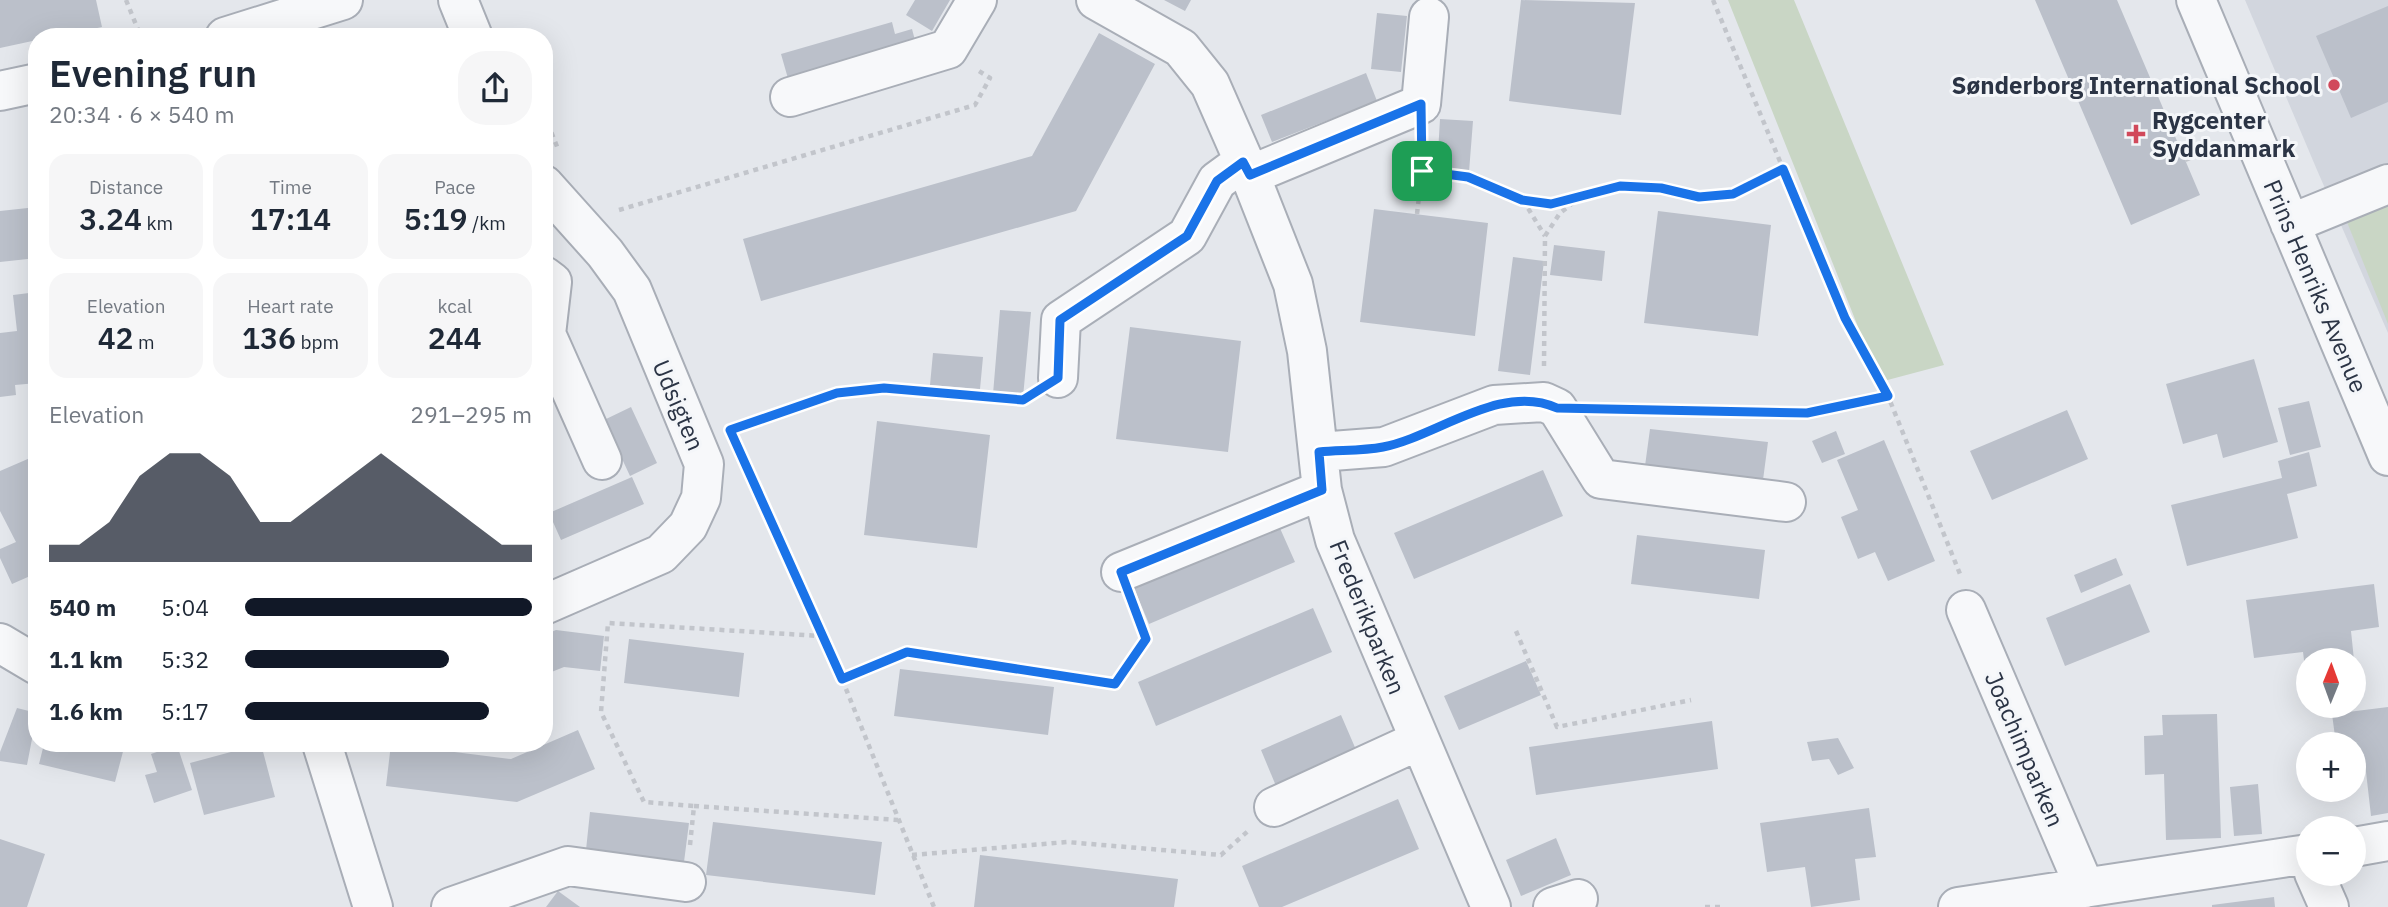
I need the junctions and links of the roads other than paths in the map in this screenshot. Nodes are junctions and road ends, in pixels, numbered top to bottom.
1 (343, 0) edge
2 (458, 0) edge
3 (977, 0) edge
4 (1096, 0) edge
5 (2196, 0) edge
6 (1429, 17) dead end
7 (254, 28) edge
8 (469, 28) edge
9 (28, 85) edge
10 (0, 91) edge
11 (790, 97) dead end
12 (1247, 169) junction
13 (553, 171) edge
14 (2388, 184) edge
15 (2290, 224) junction
16 (614, 237) junction
17 (553, 276) edge
18 (553, 350) edge
19 (1058, 378) road end
20 (1319, 452) junction
21 (2388, 456) edge
22 (602, 460) dead end
23 (1322, 490) junction
24 (1787, 502) dead end
25 (1121, 572) road end
26 (553, 601) edge
27 (1966, 610) road end
28 (0, 643) edge
29 (28, 660) edge
30 (1420, 740) junction
31 (325, 752) edge
32 (1275, 807) road end
33 (2388, 841) edge
34 (2366, 845) edge
35 (2296, 862) edge
36 (686, 882) road end
37 (2320, 886) edge
38 (2085, 888) junction
39 (373, 907) edge
40 (451, 907) edge
41 (1491, 907) edge
42 (1958, 907) edge
43 (2329, 907) edge

1 - 7 street
2 - 8 street
3 - 11 street
4 - 12 street, Frederikparken
5 - 15 street, Prins Henriks Avenue
6 - 12 street
9 - 10 street
12 - 19 street
12 - 20 street, Frederikparken
13 - 16 street, Udsigten
14 - 15 street
15 - 21 street, Prins Henriks Avenue
16 - 17 street
16 - 26 street, Udsigten
18 - 22 street
20 - 23 street, Frederikparken
20 - 24 street
23 - 25 street
23 - 30 street, Frederikparken
27 - 38 street, Joachimparken
28 - 29 street
30 - 32 street
30 - 41 street, Frederikparken
31 - 39 street
33 - 34 street
35 - 38 street
36 - 40 street
37 - 43 street
38 - 42 street

